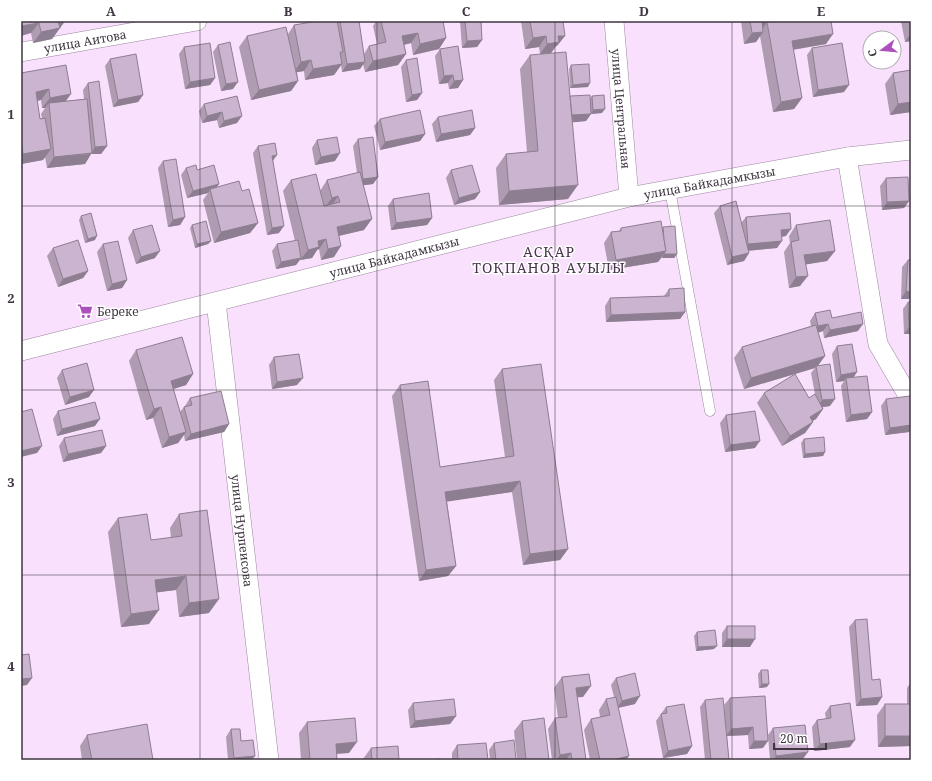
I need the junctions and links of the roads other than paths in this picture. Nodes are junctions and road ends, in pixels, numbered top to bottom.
1 (197, 21) edge
2 (614, 21) edge
3 (21, 52) edge
4 (911, 150) edge
5 (847, 157) junction
6 (670, 190) junction
7 (630, 197) junction
8 (216, 302) junction
9 (21, 351) edge
10 (911, 401) edge
11 (710, 411) dead end
12 (269, 760) edge

1 - 3 street, улица Аитова
2 - 7 street, улица Центральная
4 - 5 street, улица Байкадамкызы
5 - 6 street, улица Байкадамкызы
5 - 10 street
6 - 7 street, улица Байкадамкызы
6 - 11 lane
7 - 8 street, улица Байкадамкызы
8 - 9 street, улица Байкадамкызы
8 - 12 street, улица Нурпеисова

